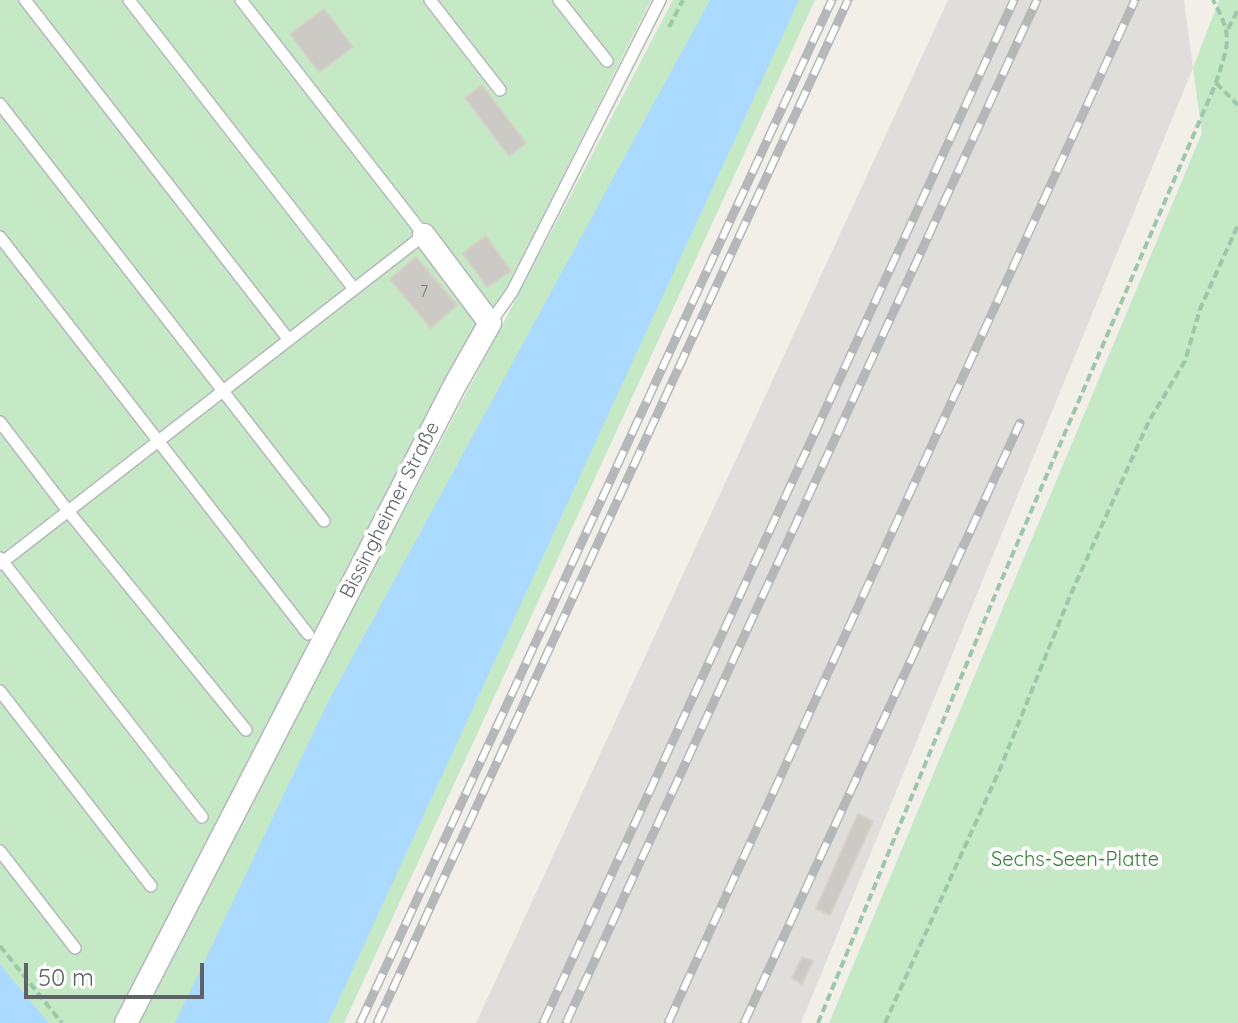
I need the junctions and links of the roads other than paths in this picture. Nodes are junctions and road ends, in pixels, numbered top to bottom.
1 (25, 0) edge
2 (129, 0) edge
3 (241, 0) edge
4 (430, 0) edge
5 (559, 0) edge
6 (660, 0) edge
7 (607, 61) dead end
8 (500, 90) dead end
9 (0, 104) edge
10 (424, 235) junction
11 (0, 237) edge
12 (354, 289) junction
13 (490, 323) junction
14 (289, 340) junction
15 (223, 391) junction
16 (0, 422) edge
17 (158, 441) junction
18 (68, 511) junction
19 (324, 521) dead end
20 (1, 561) edge
21 (308, 634) dead end
22 (0, 691) edge
23 (246, 730) dead end
24 (202, 817) dead end
25 (0, 851) edge
26 (151, 886) dead end
27 (75, 948) dead end
28 (126, 1023) edge

1 - 14 lane
2 - 12 lane
3 - 10 lane
4 - 8 lane
5 - 7 lane
6 - 13 lane, Bissingheimer Straße
9 - 15 lane
10 - 12 lane
10 - 13 street
11 - 17 lane
12 - 14 lane
13 - 28 street, Bissingheimer Straße
14 - 15 lane
15 - 17 lane
15 - 19 lane
16 - 18 lane
17 - 18 lane
17 - 21 lane
18 - 20 lane
18 - 23 lane
20 - 24 lane
22 - 26 lane
25 - 27 lane

